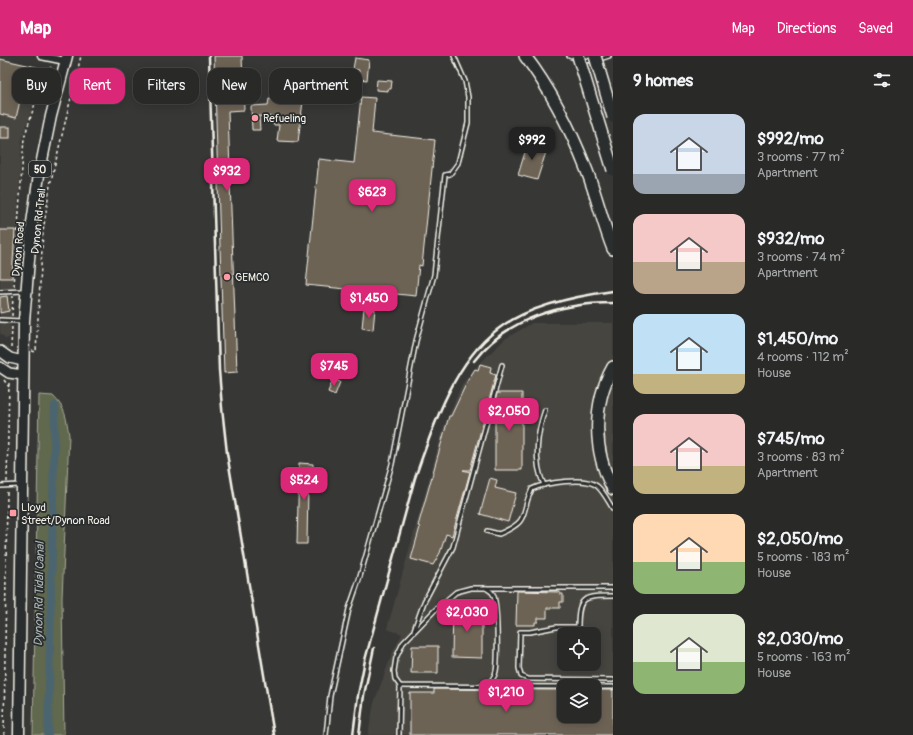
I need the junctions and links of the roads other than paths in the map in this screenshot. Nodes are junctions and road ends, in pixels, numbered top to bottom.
1 (41, 56) edge
2 (454, 56) edge
3 (525, 56) edge
4 (569, 56) edge
5 (578, 56) edge
6 (595, 56) edge
7 (609, 56) edge
8 (66, 59) edge
9 (613, 116) edge
10 (613, 170) edge
11 (613, 249) edge
12 (26, 291) junction
13 (0, 292) edge
14 (0, 320) edge
15 (24, 321) junction
16 (0, 351) edge
17 (23, 362) junction
18 (502, 366) dead end
19 (0, 367) edge
20 (613, 367) edge
21 (23, 374) junction
22 (545, 410) dead end
23 (22, 485) junction
24 (544, 485) junction
25 (0, 486) edge
26 (613, 489) edge
27 (613, 509) edge
28 (487, 531) dead end
29 (486, 588) junction
30 (613, 588) edge
31 (613, 596) edge
32 (414, 632) junction
33 (613, 680) edge
34 (400, 686) junction
35 (485, 686) junction
36 (557, 687) edge
37 (601, 687) edge
38 (613, 687) edge
39 (19, 735) edge
40 (326, 735) edge
41 (399, 735) edge

1 - 8 street
2 - 40 lane
3 - 11 highway
4 - 7 lane
5 - 10 highway, bridge
6 - 9 highway, bridge
8 - 12 main road, Dynon Road / 50
12 - 13 lane
12 - 15 main road, Dynon Road / 50
14 - 15 lane
15 - 17 main road, Dynon Road / 50
16 - 17 street
17 - 21 main road, Dynon Road / 50
18 - 32 lane
19 - 21 street
20 - 26 highway
21 - 23 main road, Dynon Road / 50
22 - 24 lane
23 - 25 lane
23 - 39 main road, Dynon Road / 50
24 - 27 lane
24 - 28 lane
29 - 30 lane
29 - 32 lane
29 - 35 lane
31 - 33 lane
32 - 34 lane
34 - 35 lane
34 - 41 lane
35 - 36 lane
37 - 38 lane

